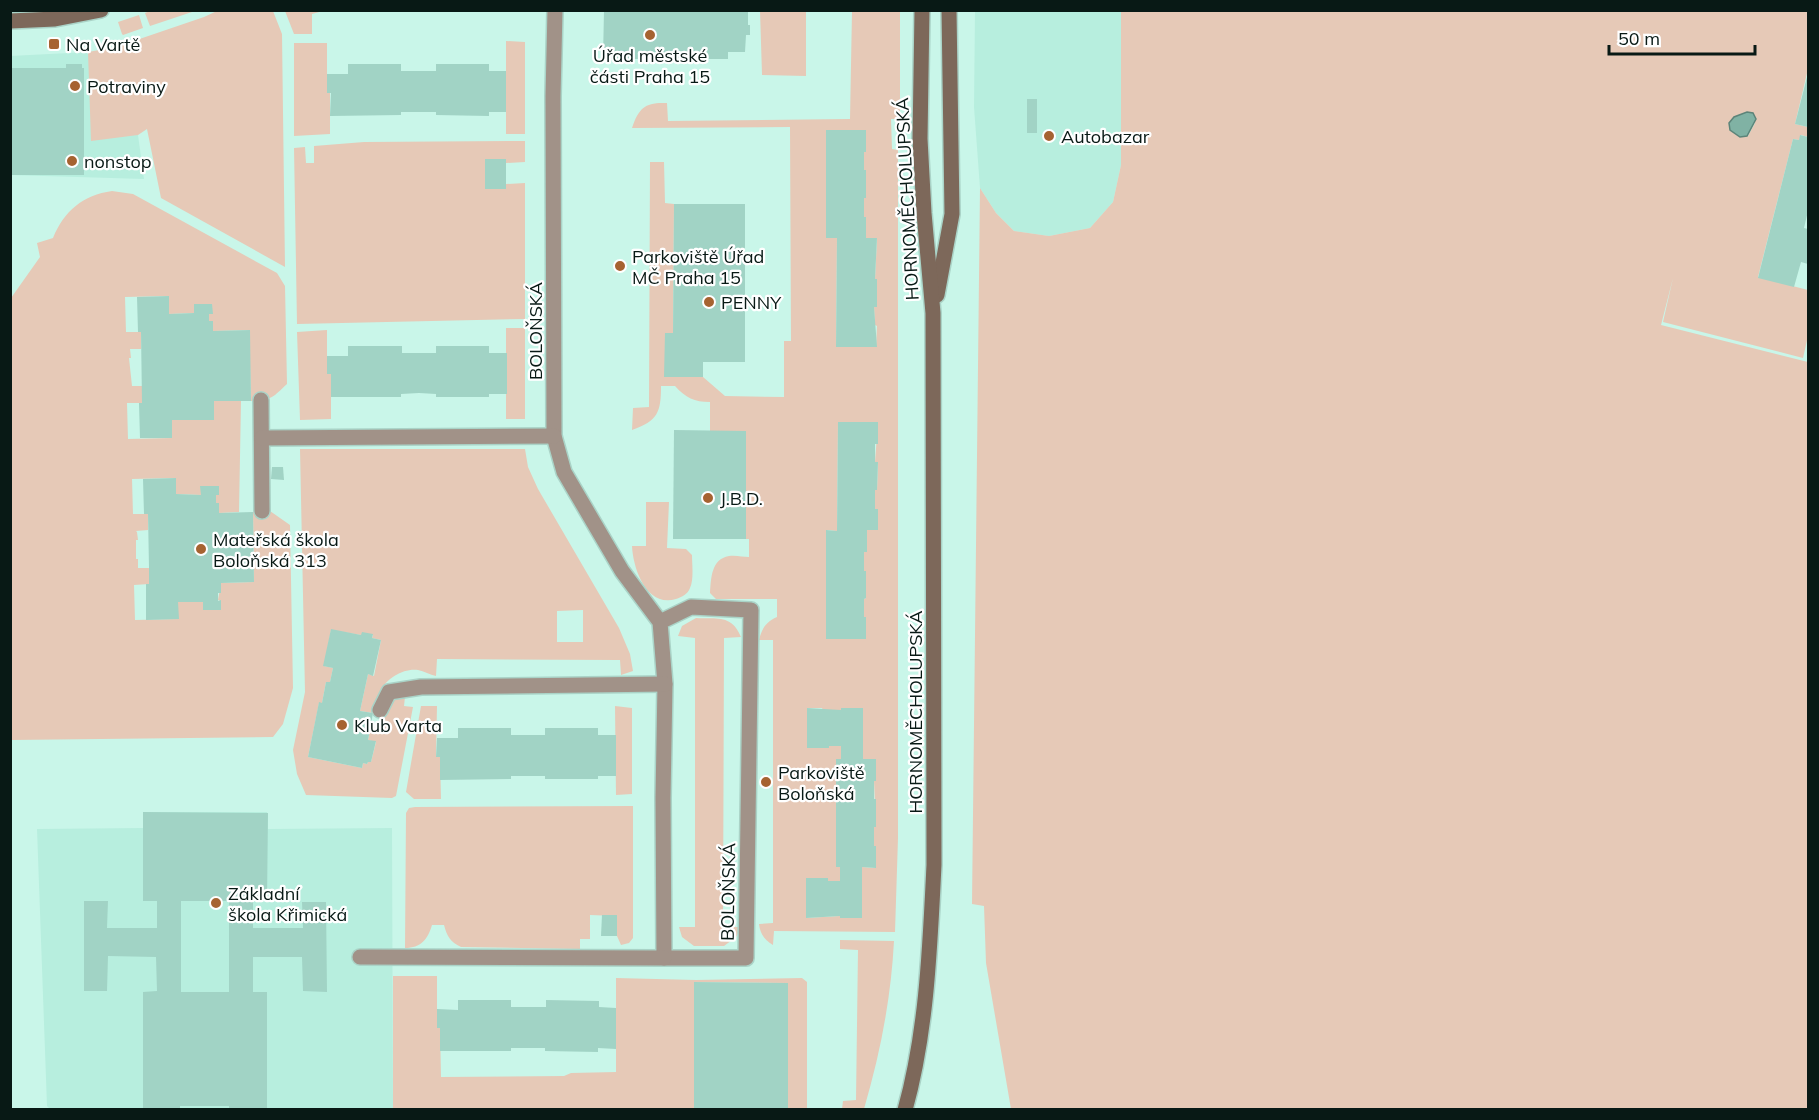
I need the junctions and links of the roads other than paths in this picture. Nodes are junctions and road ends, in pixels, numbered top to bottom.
1 (101, 10) edge
2 (555, 10) edge
3 (922, 10) edge
4 (949, 10) edge
5 (10, 21) edge
6 (933, 313) junction
7 (261, 400) dead end
8 (554, 436) junction
9 (262, 438) junction
10 (262, 512) dead end
11 (660, 622) junction
12 (664, 684) junction
13 (380, 710) dead end
14 (360, 957) dead end
15 (664, 958) junction
16 (905, 1110) edge

1 - 5 street
2 - 8 street, BOLOŇSKÁ
3 - 6 street, HORNOMĚCHOLUPSKÁ
4 - 6 street, HORNOMĚCHOLUPSKÁ
6 - 16 street, HORNOMĚCHOLUPSKÁ
7 - 9 street
8 - 9 street
8 - 11 street, BOLOŇSKÁ
9 - 10 street
11 - 12 street
11 - 15 street, BOLOŇSKÁ
12 - 13 street
12 - 15 street
14 - 15 street

